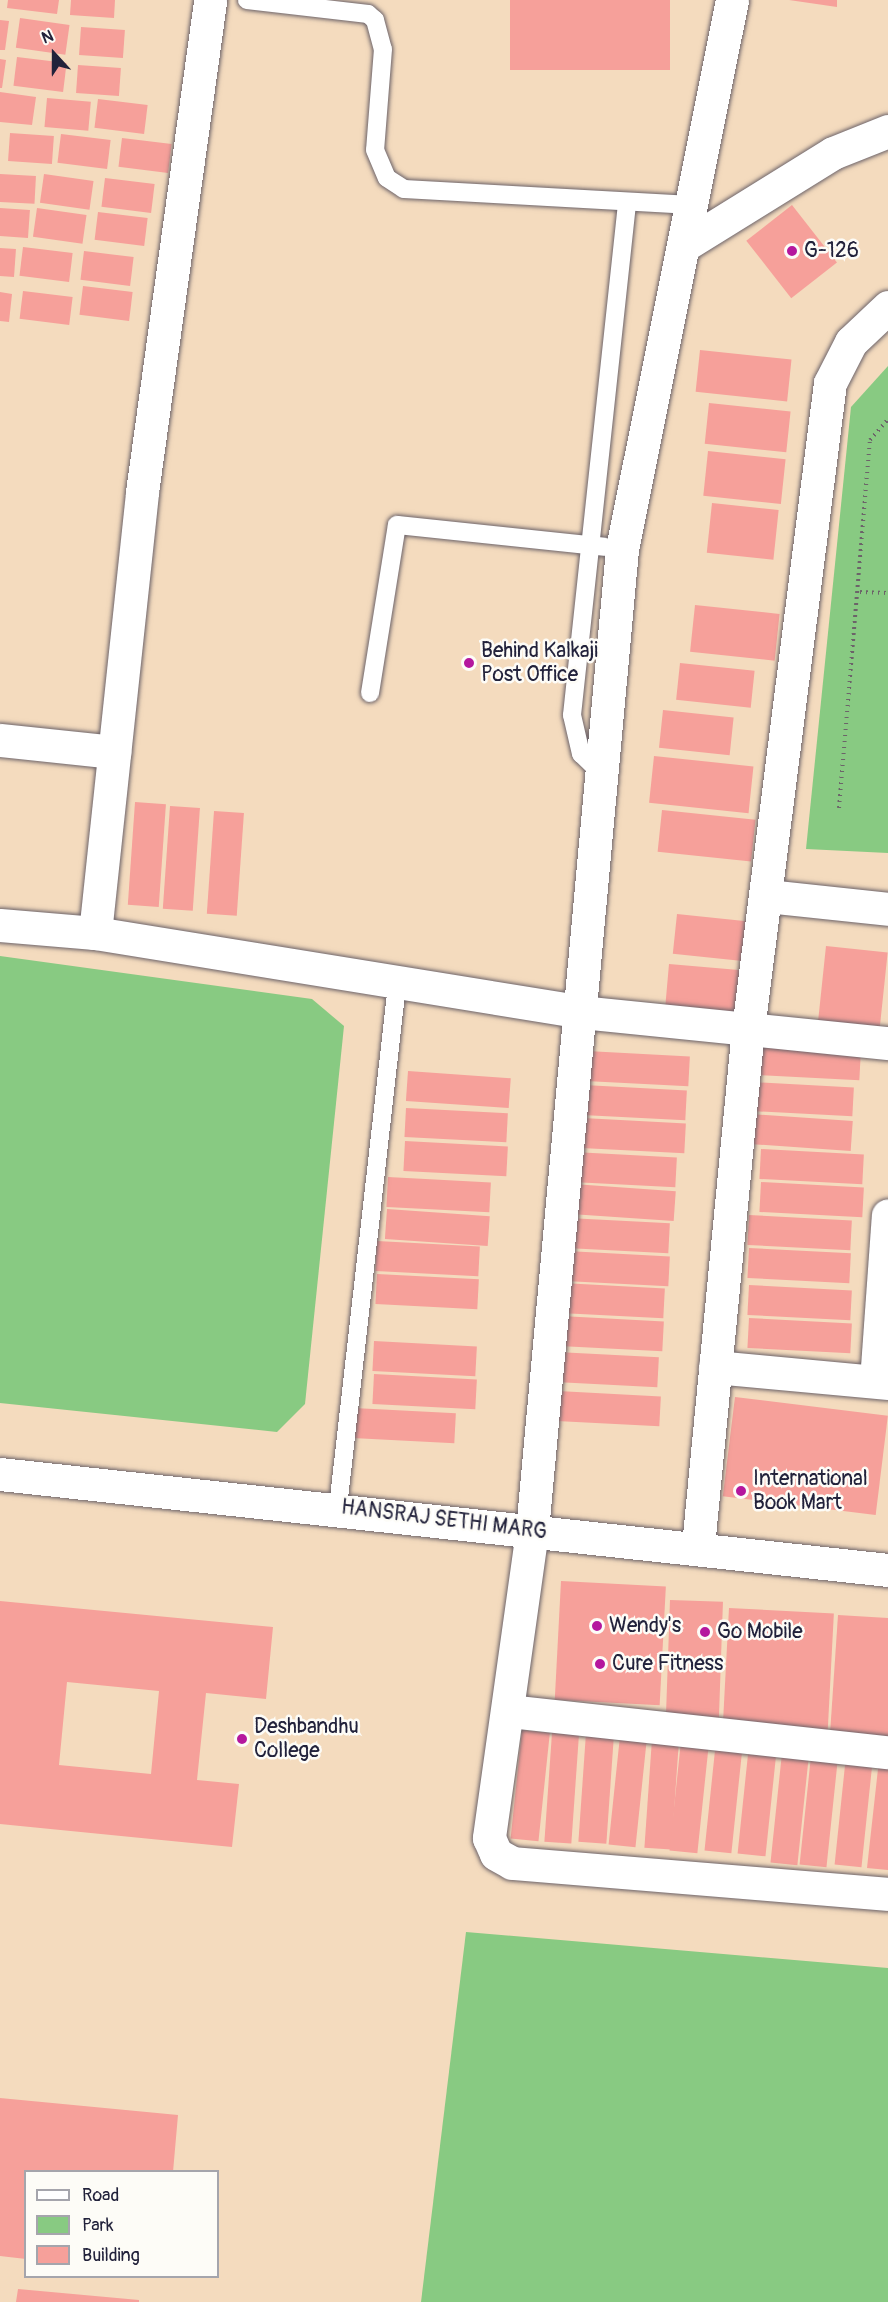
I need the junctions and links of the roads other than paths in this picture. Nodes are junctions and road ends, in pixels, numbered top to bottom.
1 (210, 0) edge
2 (247, 0) edge
3 (732, 0) edge
4 (888, 131) edge
5 (627, 204) junction
6 (692, 205) junction
7 (683, 246) junction
8 (888, 307) edge
9 (607, 547) junction
10 (370, 693) dead end
11 (0, 740) edge
12 (114, 752) junction
13 (767, 896) junction
14 (888, 909) edge
15 (0, 925) edge
16 (95, 933) junction
17 (397, 985) junction
18 (581, 1012) junction
19 (748, 1029) junction
20 (888, 1043) edge
21 (888, 1215) edge
22 (715, 1367) junction
23 (882, 1382) edge
24 (0, 1474) edge
25 (338, 1507) junction
26 (532, 1531) junction
27 (698, 1546) junction
28 (888, 1570) edge
29 (508, 1711) junction
30 (888, 1752) edge
31 (888, 1894) edge

1 - 12 street
2 - 5 lane
3 - 6 street
4 - 7 street
5 - 6 lane
5 - 9 lane
6 - 7 street
7 - 9 street
8 - 13 street
9 - 10 lane
9 - 18 street
11 - 12 street
12 - 16 street
13 - 14 street
13 - 19 street
15 - 16 street
16 - 17 street
17 - 18 street
17 - 25 lane
18 - 19 street
18 - 26 street
19 - 20 street
19 - 22 street
21 - 23 street
22 - 23 street
22 - 27 street
24 - 25 street, HANSRAJ SETHI MARG
25 - 26 street, HANSRAJ SETHI MARG
26 - 27 street, HANSRAJ SETHI MARG
26 - 29 street
27 - 28 street, HANSRAJ SETHI MARG
29 - 30 street
29 - 31 street

